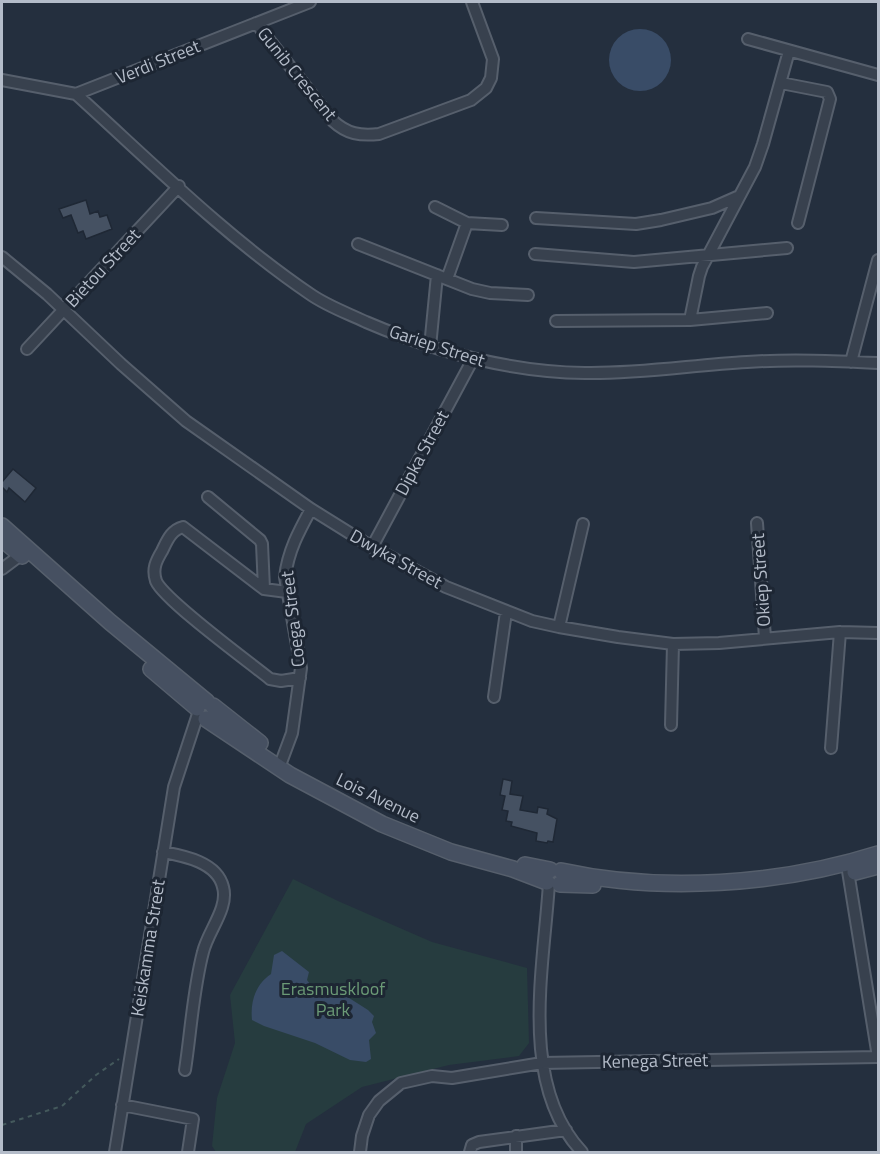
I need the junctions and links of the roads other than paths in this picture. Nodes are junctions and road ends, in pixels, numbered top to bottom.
1 (310, 2) edge
2 (472, 2) edge
3 (256, 23) junction
4 (748, 39) dead end
5 (789, 51) junction
6 (879, 75) edge
7 (2, 80) edge
8 (781, 83) junction
9 (76, 94) junction
10 (178, 186) junction
11 (737, 197) junction
12 (435, 207) dead end
13 (536, 218) dead end
14 (467, 223) junction
15 (798, 223) dead end
16 (502, 225) dead end
17 (358, 244) dead end
18 (787, 249) dead end
19 (535, 254) dead end
20 (709, 255) junction
21 (2, 257) edge
22 (879, 260) edge
23 (442, 277) junction
24 (528, 295) dead end
25 (65, 309) junction
26 (767, 314) dead end
27 (690, 320) junction
28 (556, 321) dead end
29 (430, 347) junction
30 (27, 349) dead end
31 (473, 359) junction
32 (851, 362) junction
33 (879, 363) edge
34 (208, 497) dead end
35 (311, 509) junction
36 (757, 523) dead end
37 (583, 524) dead end
38 (2, 526) edge
39 (2, 539) edge
40 (372, 547) junction
41 (25, 552) junction
42 (2, 568) edge
43 (264, 590) junction
44 (287, 591) junction
45 (506, 612) junction
46 (559, 627) junction
47 (840, 632) junction
48 (879, 633) edge
49 (765, 638) junction
50 (674, 644) junction
51 (300, 678) junction
52 (494, 697) dead end
53 (204, 711) junction
54 (671, 725) dead end
55 (831, 748) dead end
56 (282, 764) junction
57 (163, 852) junction
58 (879, 854) edge
59 (879, 866) edge
60 (848, 869) junction
61 (554, 879) junction
62 (878, 1057) edge
63 (542, 1064) junction
64 (185, 1070) dead end
65 (122, 1105) junction
66 (566, 1130) junction
67 (516, 1136) junction
68 (115, 1152) edge
69 (188, 1152) edge
70 (360, 1152) edge
71 (470, 1152) edge
72 (516, 1152) edge
73 (582, 1152) edge

1 - 3 street, Verdi Street
2 - 3 street, Gunib Crescent
3 - 9 street, Verdi Street
4 - 5 street
5 - 6 street
5 - 8 street
7 - 9 street
8 - 11 street
8 - 15 street
9 - 10 street, Gariep Street
10 - 25 street, Bietou Street
10 - 29 street, Gariep Street
11 - 13 street
11 - 20 street
12 - 14 street
14 - 16 street
14 - 23 street
17 - 23 street
18 - 20 street
19 - 20 street
20 - 27 street
21 - 25 street, Dwyka Street
22 - 32 street
23 - 24 street
23 - 29 street
25 - 30 street, Bietou Street
25 - 35 street, Dwyka Street
26 - 27 street
27 - 28 street
29 - 31 street, Gariep Street
31 - 32 street, Gariep Street
31 - 40 street, Dipka Street
32 - 33 street, Gariep Street
34 - 43 street
35 - 40 street, Dwyka Street
35 - 44 street, Coega Street
36 - 49 street, Okiep Street
37 - 46 street
38 - 41 street, Lois Avenue
39 - 41 street, Lois Avenue
40 - 45 street, Dwyka Street
41 - 42 street
41 - 53 street, Lois Avenue
43 - 44 street
43 - 51 street
44 - 51 street, Coega Street
45 - 46 street, Dwyka Street
45 - 52 street
46 - 50 street, Dwyka Street
47 - 48 street, Dwyka Street
47 - 49 street, Dwyka Street
47 - 55 street
49 - 50 street, Dwyka Street
50 - 54 street
51 - 56 street, Coega Street
53 - 56 street, Lois Avenue
53 - 57 street, Keiskamma Street
56 - 61 street, Lois Avenue
57 - 64 street
57 - 65 street, Keiskamma Street
58 - 60 street, Lois Avenue
59 - 60 street, Lois Avenue
60 - 61 street, Lois Avenue
60 - 62 street
61 - 63 street
62 - 63 street, Kenega Street
63 - 66 street
63 - 70 street, Kenega Street
65 - 68 street, Keiskamma Street
65 - 69 street
66 - 67 street
66 - 73 street
67 - 71 street
67 - 72 street

